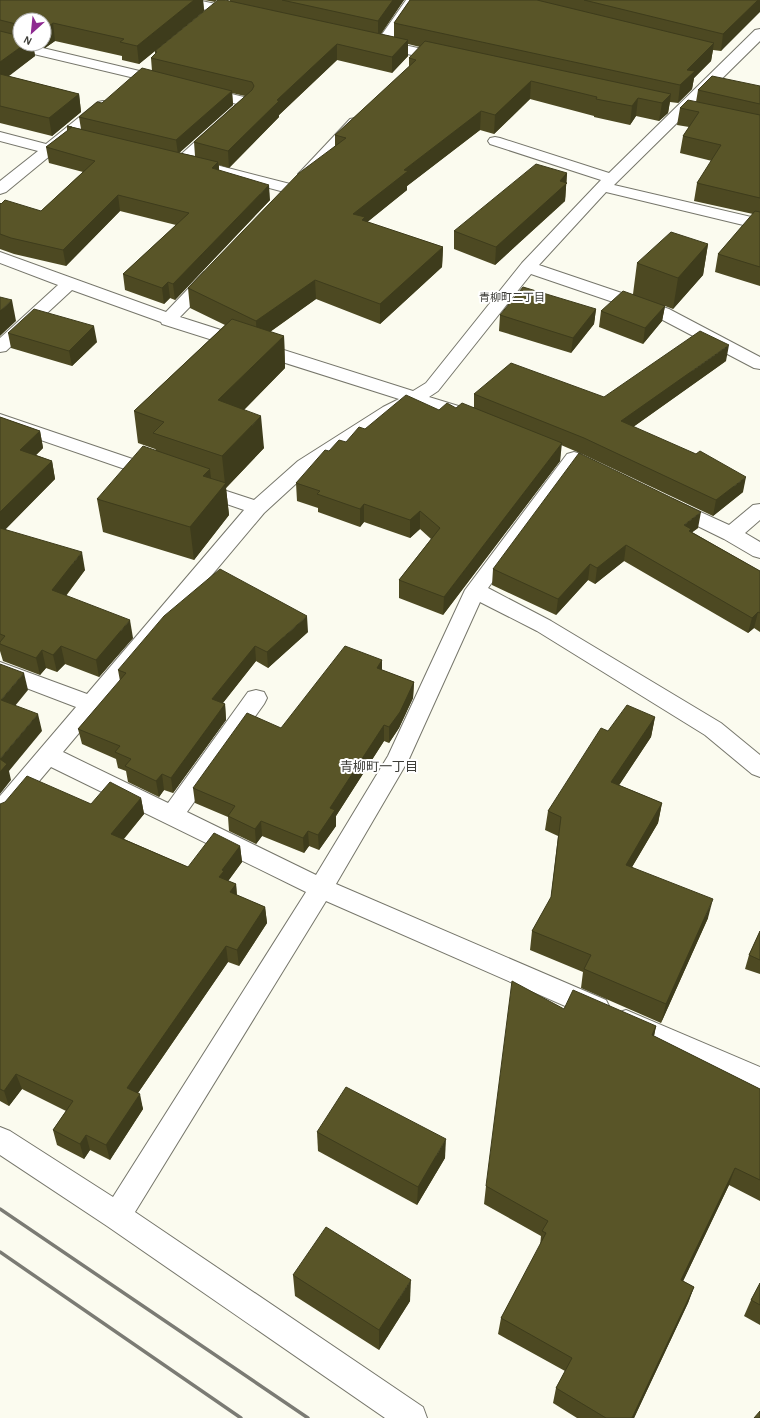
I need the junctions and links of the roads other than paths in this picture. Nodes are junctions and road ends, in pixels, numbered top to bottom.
1 (179, 0) edge
2 (413, 0) edge
3 (222, 4) edge
4 (254, 17) edge
5 (205, 19) edge
6 (760, 33) edge
7 (367, 41) edge
8 (0, 42) edge
9 (382, 45) junction
10 (421, 53) junction
11 (717, 56) dead end
12 (732, 60) junction
13 (460, 62) edge
14 (151, 65) edge
15 (411, 65) edge
16 (138, 75) junction
17 (127, 85) edge
18 (177, 85) edge
19 (192, 88) edge
20 (115, 95) edge
21 (667, 107) edge
22 (367, 110) edge
23 (682, 110) junction
24 (698, 113) edge
25 (68, 134) junction
26 (0, 136) edge
27 (83, 138) edge
28 (495, 142) dead end
29 (49, 149) junction
30 (167, 158) edge
31 (182, 161) junction
32 (607, 183) junction
33 (0, 189) edge
34 (760, 224) edge
35 (0, 257) edge
36 (222, 263) edge
37 (528, 267) junction
38 (68, 285) junction
39 (168, 320) junction
40 (0, 348) edge
41 (760, 364) edge
42 (415, 398) junction
43 (0, 420) edge
44 (487, 422) edge
45 (574, 458) edge
46 (653, 496) edge
47 (257, 508) junction
48 (760, 510) edge
49 (731, 534) junction
50 (760, 551) edge
51 (475, 590) junction
52 (0, 670) edge
53 (256, 698) dead end
54 (90, 704) junction
55 (48, 755) junction
56 (760, 768) edge
57 (0, 812) edge
58 (172, 815) junction
59 (321, 888) junction
60 (760, 1079) edge
61 (0, 1140) edge
62 (117, 1216) junction
63 (412, 1418) edge

1 - 3 street
2 - 9 street
3 - 4 street
3 - 5 street
6 - 12 street
7 - 9 street
8 - 16 street
9 - 10 street
10 - 13 street
10 - 15 street
11 - 12 street
12 - 23 street
14 - 16 street
16 - 17 street
16 - 18 street
19 - 31 street
20 - 25 street
21 - 23 street
22 - 31 street
23 - 24 street
23 - 32 street
25 - 27 street
25 - 29 street
26 - 29 street
28 - 32 street
29 - 33 street
30 - 31 street
32 - 34 street
32 - 37 street
35 - 38 street
36 - 39 street
37 - 41 street
37 - 42 street
38 - 39 street
38 - 40 street
39 - 42 street
42 - 44 street
42 - 47 street
43 - 47 street
45 - 51 street
46 - 49 street
47 - 54 street
48 - 49 street
49 - 50 street
51 - 56 street
51 - 59 street
52 - 54 street
53 - 58 street
54 - 55 street
55 - 57 street
55 - 58 street
58 - 59 street
59 - 60 street
59 - 62 street
61 - 62 street
62 - 63 street

